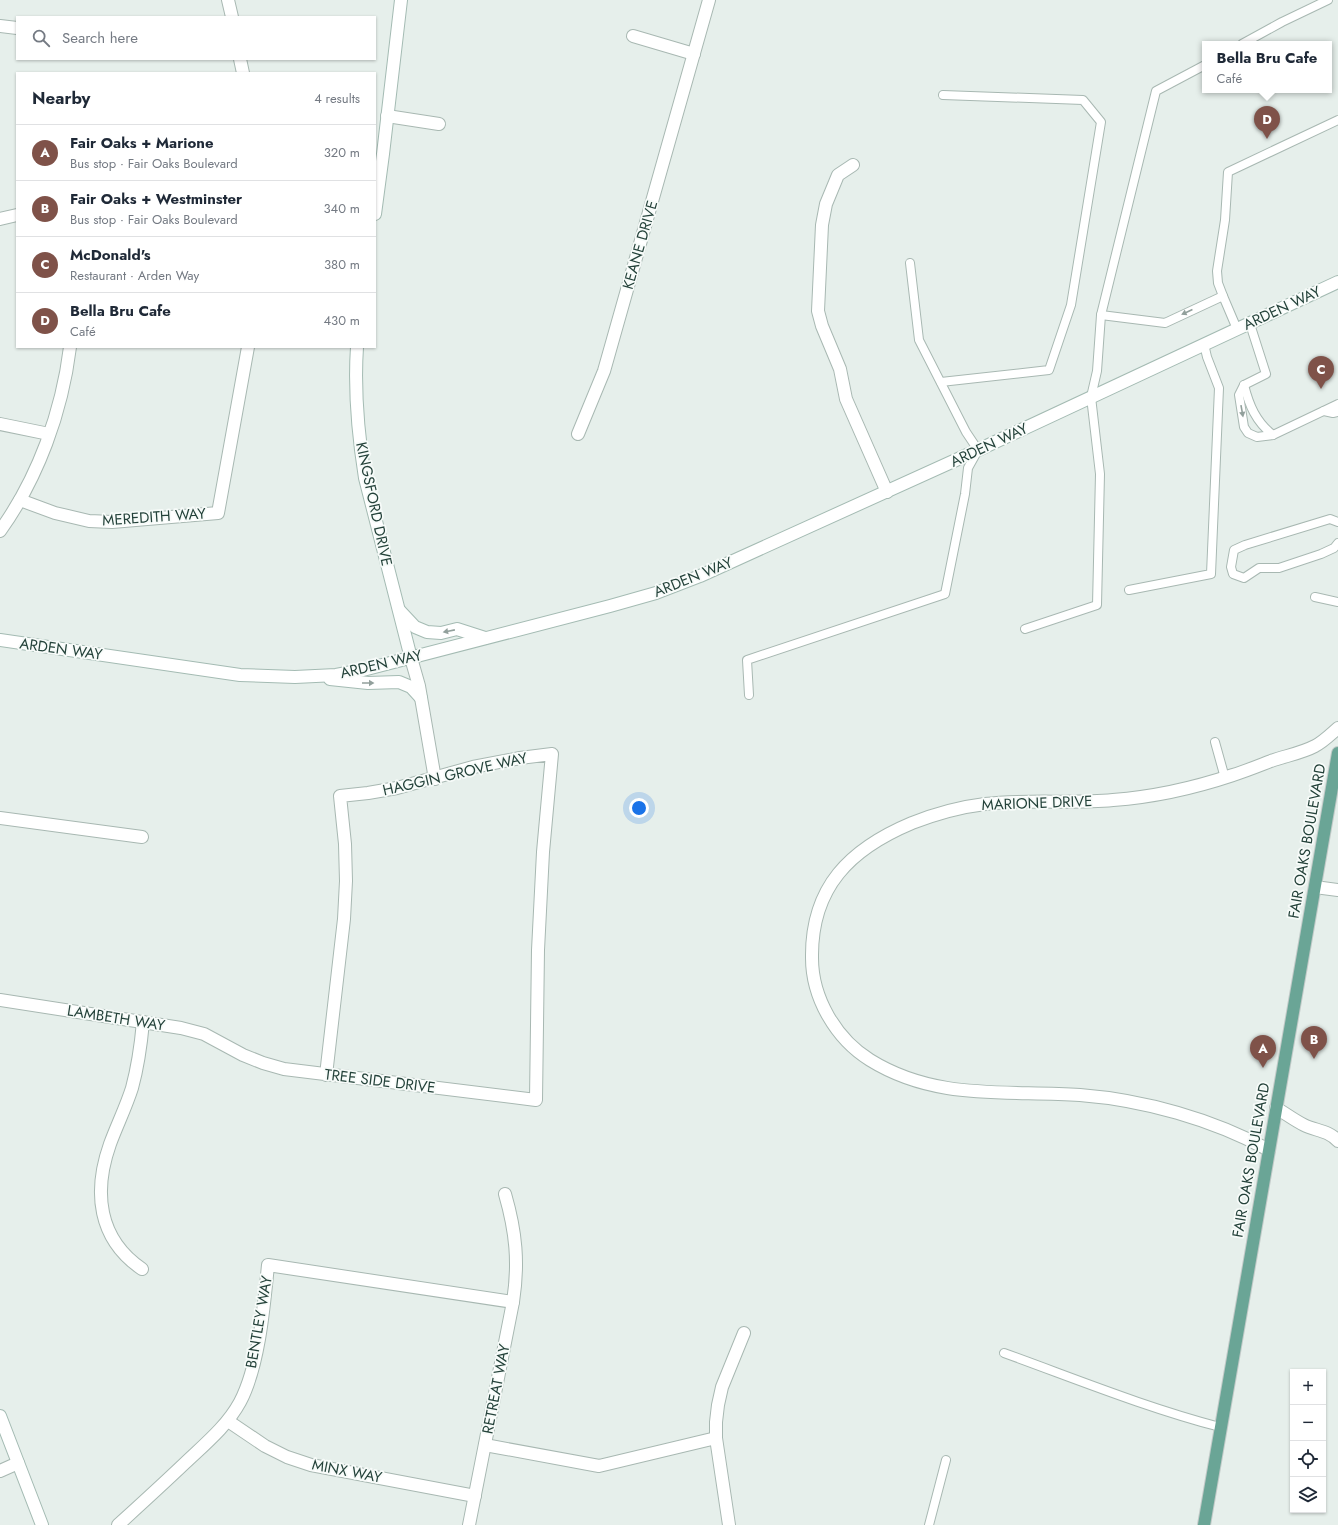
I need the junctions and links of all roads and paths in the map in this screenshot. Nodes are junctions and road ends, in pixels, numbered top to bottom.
1 (228, 0) edge
2 (401, 0) edge
3 (710, 0) edge
4 (1328, 0) edge
5 (232, 16) edge
6 (0, 26) edge
7 (16, 28) edge
8 (633, 36) dead end
9 (1247, 41) edge
10 (694, 54) junction
11 (240, 60) edge
12 (1202, 66) edge
13 (243, 72) edge
14 (943, 95) dead end
15 (387, 116) junction
16 (1338, 120) edge
17 (439, 124) dead end
18 (853, 165) dead end
19 (376, 206) edge
20 (16, 216) edge
21 (0, 219) edge
22 (910, 263) dead end
23 (1337, 283) edge
24 (1223, 296) junction
25 (1101, 315) junction
26 (1250, 324) junction
27 (1237, 329) junction
28 (1204, 344) junction
29 (70, 348) edge
30 (248, 348) edge
31 (357, 348) edge
32 (941, 382) junction
33 (1244, 385) junction
34 (1091, 397) junction
35 (1338, 404) edge
36 (1324, 411) junction
37 (1338, 412) edge
38 (0, 424) edge
39 (49, 434) junction
40 (578, 434) dead end
41 (1273, 434) junction
42 (978, 450) junction
43 (887, 492) junction
44 (20, 500) junction
45 (1338, 522) edge
46 (0, 531) edge
47 (1338, 543) edge
48 (1129, 590) dead end
49 (1315, 598) dead end
50 (1338, 602) edge
51 (397, 608) junction
52 (1025, 629) dead end
53 (487, 638) junction
54 (0, 640) edge
55 (411, 658) junction
56 (315, 676) junction
57 (749, 695) dead end
58 (421, 698) junction
59 (1338, 728) edge
60 (1215, 742) dead end
61 (1338, 754) edge
62 (1336, 772) edge
63 (1225, 778) junction
64 (435, 779) junction
65 (0, 818) edge
66 (142, 837) dead end
67 (1315, 887) junction
68 (1338, 890) edge
69 (0, 1000) edge
70 (143, 1022) junction
71 (228, 1047) joint
72 (326, 1074) junction
73 (536, 1100) joint
74 (1276, 1108) junction
75 (1338, 1141) edge
76 (1269, 1150) junction
77 (505, 1194) dead end
78 (142, 1269) dead end
79 (513, 1302) junction
80 (744, 1333) dead end
81 (1004, 1353) dead end
82 (0, 1416) edge
83 (228, 1421) junction
84 (1220, 1427) junction
85 (716, 1438) junction
86 (485, 1445) junction
87 (946, 1460) dead end
88 (18, 1463) junction
89 (0, 1470) edge
90 (475, 1496) junction
91 (42, 1525) edge
92 (118, 1525) edge
93 (469, 1525) edge
94 (729, 1525) edge
95 (929, 1525) edge
96 (1204, 1525) edge

1 - 5 street
2 - 15 street
3 - 10 street, KEANE DRIVE
4 - 9 lane
6 - 7 street
8 - 10 street
10 - 40 street, KEANE DRIVE
11 - 13 street
12 - 25 lane
14 - 32 lane
15 - 17 street
15 - 19 street
16 - 24 lane
18 - 43 street
20 - 21 street
22 - 32 lane
23 - 26 street, ARDEN WAY
24 -> 25 lane
24 - 27 lane
25 - 34 lane
26 - 27 street, ARDEN WAY
26 - 33 lane
27 - 28 street, ARDEN WAY
28 - 34 street, ARDEN WAY
28 - 48 lane
29 - 39 street
30 - 44 street, MEREDITH WAY
31 - 51 street, KINGSFORD DRIVE
32 - 42 lane
33 - 41 lane
33 -> 41 lane
34 - 42 street, ARDEN WAY
34 - 52 lane
35 - 36 lane
36 - 37 lane
36 - 41 lane
38 - 39 street
39 - 44 street
42 - 43 street, ARDEN WAY
42 - 57 lane
43 - 53 street, ARDEN WAY
44 - 46 street
45 - 47 lane
49 - 50 lane
53 -> 51 street
51 - 55 street, KINGSFORD DRIVE
53 - 55 street, ARDEN WAY
54 - 56 street, ARDEN WAY
55 - 56 street, ARDEN WAY
55 - 58 street, KINGSFORD DRIVE
56 -> 58 street
58 - 64 street, KINGSFORD DRIVE
59 - 63 street, MARIONE DRIVE
60 - 63 lane
61 - 62 main road, FAIR OAKS BOULEVARD
62 - 67 main road, FAIR OAKS BOULEVARD
63 - 76 street, MARIONE DRIVE
64 - 72 street, HAGGIN GROVE WAY
64 - 73 street, HAGGIN GROVE WAY
65 - 66 street
67 - 68 street
67 - 74 main road, FAIR OAKS BOULEVARD
69 - 70 street, LAMBETH WAY
70 - 71 street, LAMBETH WAY
70 - 78 street
71 - 72 street, TREE SIDE DRIVE
72 - 73 street, TREE SIDE DRIVE
74 - 75 street
74 - 76 main road, FAIR OAKS BOULEVARD
76 - 84 main road, FAIR OAKS BOULEVARD
77 - 79 street, RETREAT WAY
79 - 83 street, BENTLEY WAY
79 - 86 street, RETREAT WAY
80 - 85 street
81 - 84 lane
82 - 88 street
83 - 90 street, MINX WAY
83 - 92 street, BENTLEY WAY
84 - 96 main road, FAIR OAKS BOULEVARD
85 - 86 street, RETREAT WAY
85 - 94 street
86 - 90 street
87 - 95 lane
88 - 89 street
88 - 91 street
90 - 93 street

